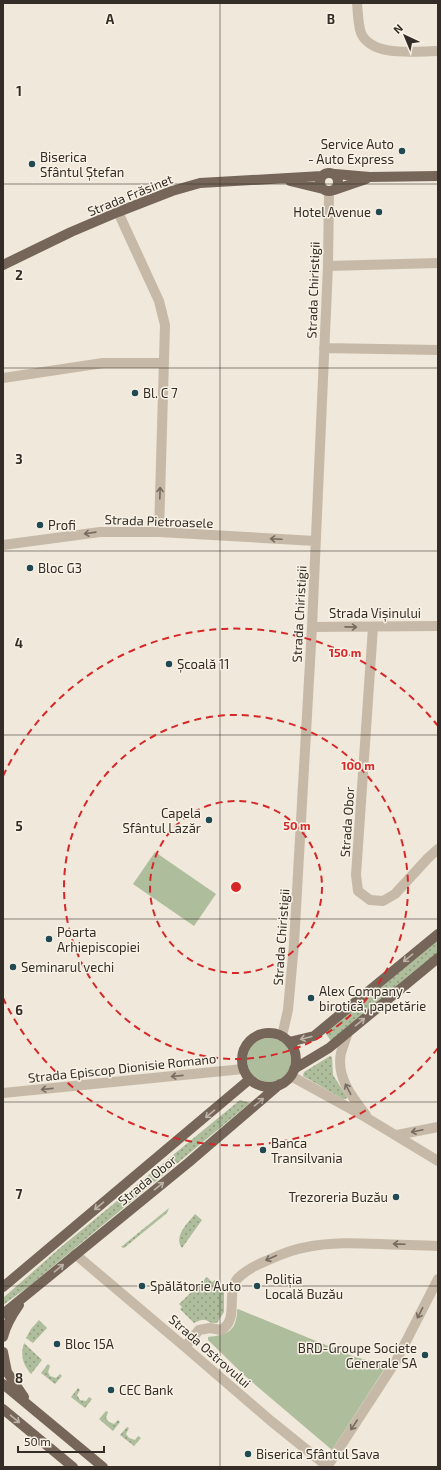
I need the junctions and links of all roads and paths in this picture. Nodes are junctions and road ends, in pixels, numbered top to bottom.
1 (357, 3) edge
2 (438, 51) edge
3 (335, 174) junction
4 (322, 176) junction
5 (438, 176) edge
6 (370, 177) junction
7 (274, 178) junction
8 (328, 190) junction
9 (118, 212) junction
10 (438, 263) edge
11 (3, 265) edge
12 (328, 266) junction
13 (324, 348) junction
14 (438, 350) edge
15 (164, 363) junction
16 (3, 378) edge
17 (159, 532) junction
18 (315, 541) junction
19 (3, 545) edge
20 (312, 626) junction
21 (438, 626) edge
22 (373, 627) junction
23 (438, 849) edge
24 (438, 934) edge
25 (438, 958) edge
26 (348, 1032) junction
27 (286, 1039) junction
28 (244, 1069) junction
29 (292, 1072) junction
30 (250, 1079) junction
31 (280, 1084) junction
32 (3, 1093) edge
33 (372, 1121) junction
34 (438, 1126) edge
35 (397, 1135) junction
36 (436, 1162) edge
37 (438, 1246) edge
38 (76, 1254) junction
39 (438, 1279) edge
40 (4, 1286) edge
41 (29, 1293) junction
42 (3, 1314) edge
43 (3, 1337) edge
44 (186, 1346) junction
45 (3, 1352) edge
46 (3, 1384) edge
47 (3, 1409) edge
48 (33, 1410) junction
49 (73, 1467) edge
50 (103, 1467) edge
51 (328, 1467) edge

1 - 2 street
3 - 4 main road, Strada Frăsinet
3 - 6 main road, Strada Frăsinet
3 - 8 main road
4 - 7 main road, Strada Frăsinet
4 - 8 main road
5 - 6 main road, Strada Frăsinet
6 - 8 main road, Strada Frăsinet
7 - 8 main road, Strada Frăsinet
7 - 9 main road, Strada Frăsinet
8 - 12 street, Strada Chiristigii
9 - 11 main road, Strada Frăsinet
9 - 15 street
10 - 12 street
12 - 13 street, Strada Chiristigii
13 - 14 street
13 - 18 street, Strada Chiristigii
15 - 16 street
17 -> 15 street
18 -> 17 street, Strada Pietroasele
17 -> 19 street, Strada Pietroasele
18 - 20 street, Strada Chiristigii
20 -> 22 street, Strada Vișinului
20 - 27 street, Strada Chiristigii
21 - 22 street, Strada Vișinului
22 - 23 street, Strada Obor
24 -> 27 main road
26 -> 25 main road
26 - 29 main road
33 -> 26 street
27 - 28 main road
27 - 29 main road
28 - 30 main road
28 -> 32 street, Strada Episcop Dionisie Romano
29 - 31 main road
29 - 33 street
30 - 31 main road
30 -> 40 main road, Strada Obor
38 -> 31 main road, Strada Obor
33 - 35 street
34 -> 35 street
35 - 36 street
37 -> 44 street
41 -> 38 main road, Strada Obor
38 - 44 street, Strada Ostrovului
39 -> 51 street
41 - 42 main road
41 - 43 main road
44 - 51 street, Strada Ostrovului
45 - 48 main road
46 - 48 main road
47 -> 49 main road
48 - 50 main road

